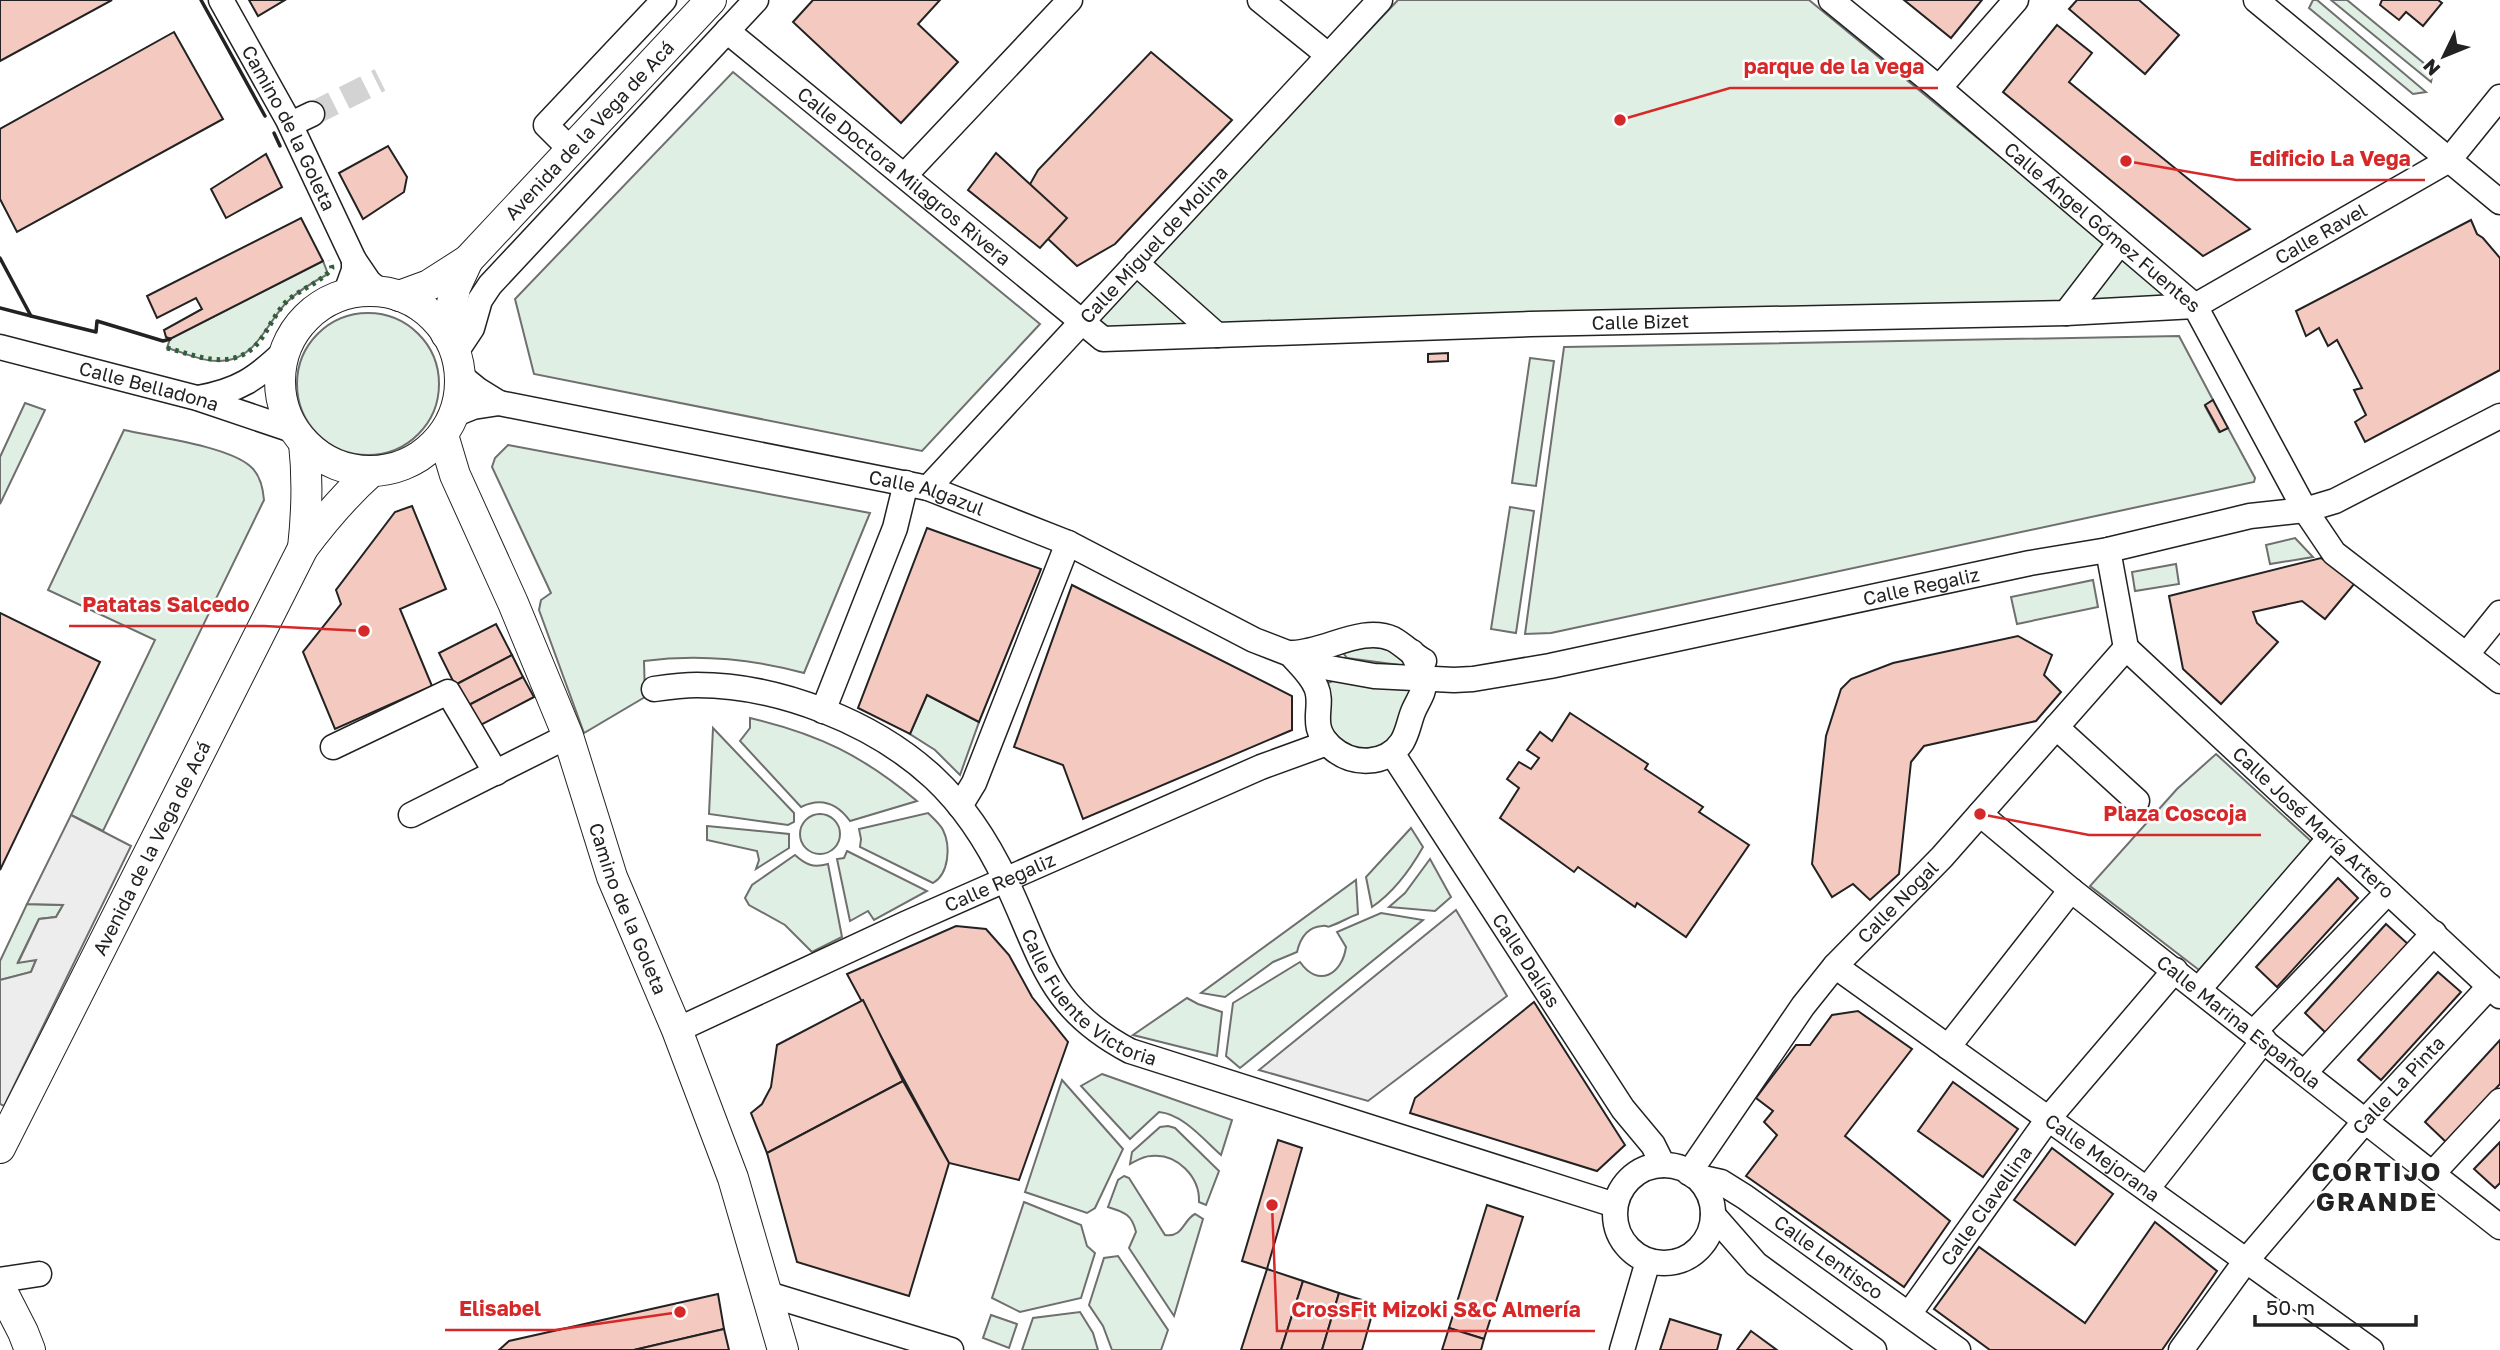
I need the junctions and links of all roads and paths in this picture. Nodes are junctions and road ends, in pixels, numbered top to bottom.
1 (220, 0) edge
2 (664, 0) edge
3 (711, 0) edge
4 (756, 0) edge
5 (1070, 0) edge
6 (1260, 0) edge
7 (1380, 0) edge
8 (1831, 0) edge
9 (2016, 0) edge
10 (2256, 0) edge
11 (727, 31) junction
12 (1328, 55) junction
13 (1939, 88) junction
14 (2500, 97) edge
15 (572, 150) junction
16 (2449, 160) junction
17 (905, 175) junction
18 (2500, 202) edge
19 (2119, 243) junction
20 (354, 260) junction
21 (468, 260) junction
22 (1136, 263) junction
23 (390, 294) junction
24 (345, 295) junction
25 (2194, 306) junction
26 (2066, 313) junction
27 (1084, 322) junction
28 (1217, 335) junction
29 (0, 347) edge
30 (285, 351) junction
31 (455, 354) junction
32 (197, 398) junction
33 (499, 403) junction
34 (2500, 416) edge
35 (442, 433) junction
36 (299, 437) junction
37 (372, 471) junction
38 (917, 485) junction
39 (2305, 510) junction
40 (1068, 543) junction
41 (303, 548) junction
42 (2108, 550) junction
43 (2500, 613) edge
44 (1335, 644) junction
45 (2126, 648) junction
46 (1412, 652) junction
47 (1290, 654) junction
48 (2467, 654) junction
49 (1324, 667) junction
50 (1454, 680) junction
51 (2500, 681) edge
52 (654, 689) dead end
53 (1421, 691) junction
54 (1318, 697) junction
55 (823, 711) junction
56 (2056, 727) junction
57 (568, 736) junction
58 (1327, 743) junction
59 (333, 747) dead end
60 (1392, 753) junction
61 (496, 773) junction
62 (2137, 801) dead end
63 (960, 806) junction
64 (1980, 814) junction
65 (411, 815) dead end
66 (2329, 839) junction
67 (1006, 880) junction
68 (2071, 890) junction
69 (2388, 892) junction
70 (2434, 933) junction
71 (1835, 966) junction
72 (2175, 970) junction
73 (2199, 989) junction
74 (2495, 991) edge
75 (677, 1030) junction
76 (2259, 1036) junction
77 (1948, 1047) junction
78 (2305, 1072) junction
79 (2500, 1101) edge
80 (2048, 1119) junction
81 (2366, 1119) junction
82 (0, 1148) edge
83 (1663, 1165) junction
84 (2433, 1173) junction
85 (1692, 1174) junction
86 (2147, 1189) junction
87 (1615, 1205) junction
88 (1713, 1215) junction
89 (2500, 1227) edge
90 (1702, 1245) junction
91 (1648, 1261) junction
92 (2245, 1262) junction
93 (1756, 1264) junction
94 (39, 1274) dead end
95 (0, 1280) edge
96 (0, 1287) edge
97 (768, 1294) junction
98 (1909, 1314) junction
99 (30, 1350) edge
100 (783, 1350) edge
101 (951, 1350) edge
102 (1622, 1350) edge
103 (1874, 1350) edge
104 (1958, 1350) edge
105 (2181, 1350) edge
106 (2371, 1350) edge

1 - 20 street, Camino de la Goleta
2 - 15 street
3 - 15 main road, Avenida de la Vega de Acá
4 - 11 street
5 - 17 street
6 - 12 street
7 - 12 street, Calle Miguel de Molina
8 - 13 street, Calle Ángel Gómez Fuentes
9 - 13 street
10 - 16 street
11 - 17 street, Calle Doctora Milagros Rivera
11 - 31 street
12 - 22 street, Calle Miguel de Molina
13 - 19 street, Calle Ángel Gómez Fuentes
14 - 16 street
15 - 21 main road, Avenida de la Vega de Acá
16 - 18 street
16 - 25 street, Calle Ravel
17 - 27 street, Calle Doctora Milagros Rivera
19 - 25 street, Calle Ángel Gómez Fuentes
19 - 26 street
20 - 23 street, Camino de la Goleta
20 - 24 street
21 - 23 main road, Avenida de la Vega de Acá
21 - 31 main road, Avenida de la Vega de Acá
22 - 27 street, Calle Miguel de Molina
22 - 28 street
23 - 24 main road
23 - 31 main road
24 - 30 main road
25 - 26 street, Calle Bizet
25 - 39 street, Calle Ángel Gómez Fuentes
26 - 28 street, Calle Bizet
27 - 28 street, Calle Bizet
27 - 38 street, Calle Miguel de Molina
29 - 32 street, Calle Belladona
30 - 32 street, Calle Belladona
30 - 36 main road
31 - 33 street, Calle Algazul
31 - 35 main road
32 - 36 street
33 - 35 street, Calle Algazul
33 - 38 street, Calle Algazul
34 - 39 street, Calle Regaliz
35 - 37 main road
35 - 57 main road, Camino de la Goleta
36 - 37 main road
36 - 41 main road, Avenida de la Vega de Acá
37 - 41 main road, Avenida de la Vega de Acá
38 - 40 street, Calle Algazul
38 - 55 street
39 - 42 street, Calle Regaliz
39 - 48 street, Calle Ángel Gómez Fuentes
40 - 47 street, Calle Algazul
40 - 63 street
41 - 82 main road, Avenida de la Vega de Acá
42 - 45 street
42 - 50 street, Calle Regaliz
43 - 48 street
44 - 46 street
44 - 47 street
44 - 49 street
45 - 56 street, Calle Nogal
45 - 66 street, Calle José María Artero
46 - 50 street
46 - 53 street
47 - 49 street, Calle Algazul
47 - 54 street
48 - 51 street, Calle Ángel Gómez Fuentes
49 - 53 street, Calle Regaliz
49 - 54 street
50 - 53 street, Calle Regaliz
52 - 55 street, Calle Fuente Victoria
53 - 60 street
54 - 58 street
55 - 63 street, Calle Fuente Victoria
56 - 62 street
56 - 64 street, Calle Nogal
57 - 61 street
57 - 75 main road, Camino de la Goleta
58 - 60 street
58 - 67 street, Calle Regaliz
59 - 61 street
60 - 83 street, Calle Dalías
61 - 65 street
63 - 67 street, Calle Fuente Victoria
64 - 68 street, Calle Marina Española
64 - 71 street, Calle Nogal
66 - 69 street, Calle José María Artero
66 - 73 street
67 - 75 street, Calle Regaliz
67 - 87 street, Calle Fuente Victoria
68 - 72 street, Calle Marina Española
68 - 77 street
69 - 70 street, Calle José María Artero
69 - 76 street
70 - 74 street, Calle José María Artero
70 - 78 street
71 - 77 street, Calle Mejorana
71 - 85 street, Calle Nogal
72 - 73 street, Calle Marina Española
72 - 80 street, Calle Clavellina
73 - 76 street, Calle Marina Española
74 - 81 street, Calle La Pinta
75 - 97 main road, Camino de la Goleta
76 - 78 street, Calle Marina Española
76 - 86 street
77 - 80 street, Calle Mejorana
78 - 81 street, Calle Marina Española
79 - 84 street
80 - 86 street, Calle Mejorana
80 - 98 street, Calle Clavellina
81 - 84 street, Calle Marina Española
81 - 92 street, Calle La Pinta
83 - 85 street
83 - 87 street
84 - 89 street, Calle Marina Española
85 - 88 street
85 - 98 street, Calle Lentisco
86 - 92 street, Calle Mejorana
87 - 91 street
88 - 90 street
88 - 93 street
90 - 91 street
90 - 93 street
91 - 102 street
92 - 105 street, Calle La Pinta
92 - 106 street, Calle Mejorana
93 - 103 street
94 - 95 street
96 - 99 main road
97 - 100 main road, Camino de la Goleta
97 - 101 street
98 - 104 street, Calle Lentisco

